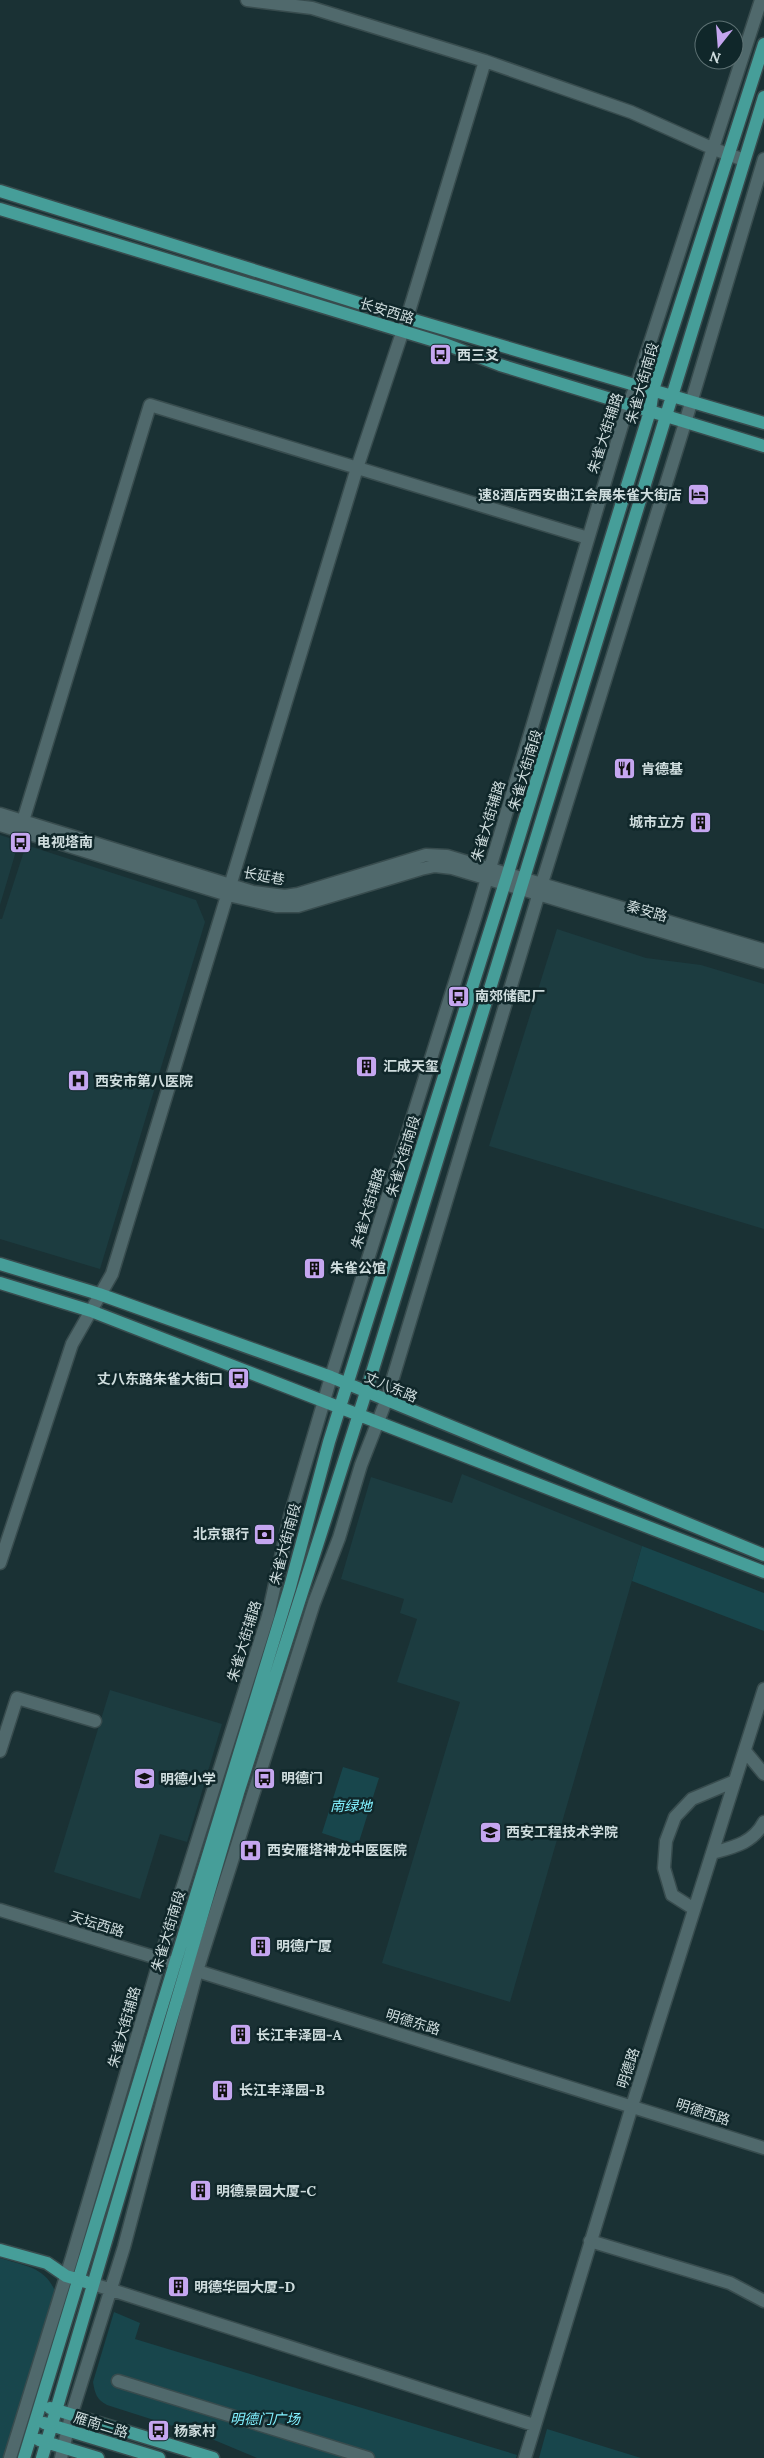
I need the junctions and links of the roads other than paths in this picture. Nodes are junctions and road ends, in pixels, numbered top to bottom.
1 (247, 0) edge
2 (761, 0) edge
3 (764, 44) edge
4 (485, 61) junction
5 (764, 97) edge
6 (714, 149) junction
7 (728, 155) junction
8 (764, 159) edge
9 (744, 160) junction
10 (0, 190) edge
11 (0, 209) edge
12 (407, 318) junction
13 (401, 331) junction
14 (636, 386) junction
15 (653, 390) junction
16 (672, 396) junction
17 (692, 402) junction
18 (628, 405) junction
19 (650, 410) junction
20 (664, 416) junction
21 (685, 423) junction
22 (764, 424) edge
23 (764, 446) edge
24 (357, 468) junction
25 (588, 538) junction
26 (0, 814) edge
27 (23, 821) junction
28 (0, 825) edge
29 (489, 873) junction
30 (506, 879) junction
31 (523, 884) junction
32 (540, 889) junction
33 (230, 890) junction
34 (764, 950) edge
35 (764, 962) edge
36 (0, 1264) edge
37 (0, 1284) edge
38 (99, 1294) junction
39 (91, 1311) junction
40 (331, 1377) junction
41 (347, 1384) junction
42 (366, 1392) junction
43 (386, 1401) junction
44 (324, 1403) junction
45 (340, 1409) junction
46 (357, 1415) junction
47 (379, 1422) junction
48 (764, 1554) edge
49 (0, 1563) edge
50 (764, 1572) edge
51 (764, 1689) edge
52 (95, 1720) dead end
53 (0, 1751) edge
54 (744, 1751) junction
55 (764, 1774) edge
56 (735, 1781) junction
57 (764, 1822) edge
58 (712, 1853) junction
59 (694, 1909) junction
60 (0, 1910) edge
61 (160, 1958) junction
62 (186, 1967) junction
63 (632, 2106) junction
64 (764, 2148) edge
65 (590, 2242) junction
66 (0, 2250) edge
67 (72, 2277) junction
68 (93, 2284) junction
69 (110, 2289) junction
70 (764, 2301) edge
71 (118, 2381) dead end
72 (40, 2405) junction
73 (56, 2410) junction
74 (71, 2416) junction
75 (35, 2420) junction
76 (52, 2425) junction
77 (534, 2425) junction
78 (68, 2430) junction
79 (30, 2437) junction
80 (47, 2442) junction
81 (62, 2453) edge
82 (25, 2455) edge
83 (10, 2458) edge
84 (43, 2458) edge
85 (98, 2458) edge
86 (159, 2458) edge
87 (213, 2458) edge
88 (368, 2458) edge
89 (525, 2458) edge

1 - 4 street
2 - 6 street, 朱雀大街辅路
3 - 7 main road, 朱雀大街南段
4 - 6 street
4 - 12 street
5 - 9 main road, 朱雀大街南段
6 - 7 street
6 - 14 street, 朱雀大街辅路
7 - 9 street
7 - 15 main road, 朱雀大街南段
8 - 17 street
9 - 16 main road, 朱雀大街南段
10 - 12 main road, 长安西路
11 - 13 main road, 长安西路
12 - 13 street
12 - 14 main road, 长安西路
13 - 18 main road, 长安西路
13 - 24 street
14 - 15 main road, 长安西路
14 - 18 street, 朱雀大街辅路
15 - 16 main road, 长安西路
15 - 19 main road, 朱雀大街南段
16 - 17 main road, 长安西路
16 - 20 main road, 朱雀大街南段
17 - 21 street
17 - 22 main road, 长安西路
18 - 19 main road, 长安西路
18 - 25 street, 朱雀大街辅路
19 - 20 main road, 长安西路
19 - 30 main road, 朱雀大街南段
20 - 21 main road, 长安西路
20 - 31 main road, 朱雀大街南段
21 - 23 main road, 长安西路
21 - 32 street
24 - 25 street
24 - 27 street
24 - 33 street
25 - 29 street, 朱雀大街辅路
26 - 27 street, 长延巷
27 - 33 street, 长延巷
28 - 33 street, 长延巷
29 - 30 street, 长延巷
29 - 33 street, 长延巷
29 - 40 street, 朱雀大街辅路
30 - 31 street, 长延巷
30 - 41 main road, 朱雀大街南段
31 - 32 street, 秦安路
31 - 42 main road, 朱雀大街南段
32 - 34 street, 秦安路
32 - 35 street, 秦安路
32 - 43 street
33 - 38 street
36 - 38 main road, 丈八东路
37 - 39 main road
38 - 39 street
38 - 40 main road, 丈八东路
39 - 44 main road
39 - 49 street
40 - 41 main road, 丈八东路
40 - 44 street, 朱雀大街辅路
41 - 42 main road, 丈八东路
41 - 45 main road, 朱雀大街南段
42 - 43 main road, 丈八东路
42 - 46 main road, 朱雀大街南段
43 - 47 street
43 - 48 main road, 丈八东路
44 - 45 main road
44 - 61 street, 朱雀大街辅路
45 - 46 main road
45 - 62 main road, 朱雀大街南段
46 - 47 main road
46 - 62 main road, 朱雀大街南段
47 - 50 main road
47 - 62 street
51 - 54 street, 明德路
52 - 53 street
54 - 55 street
54 - 56 street, 明德路
56 - 58 street, 明德路
56 - 59 street
57 - 58 street
58 - 59 street, 明德路
59 - 63 street, 明德路
60 - 61 street, 天坛西路
61 - 62 street, 天坛西路
61 - 67 street, 朱雀大街辅路
62 - 63 street, 明德东路
62 - 67 main road, 朱雀大街南段
62 - 68 main road, 朱雀大街南段
62 - 69 street
63 - 64 street, 明德西路
63 - 65 street, 明德路
65 - 70 street
65 - 77 street, 明德路
66 - 67 main road
67 - 68 main road
67 - 72 main road, 朱雀大街南段
67 - 83 street, 朱雀大街辅路
68 - 69 street
68 - 73 main road, 朱雀大街南段
69 - 74 street
69 - 77 street
71 - 88 street
72 - 73 main road
72 - 75 main road, 朱雀大街南段
73 - 74 main road
73 - 76 main road, 朱雀大街南段
74 - 78 street
74 - 87 main road
75 - 76 main road, 雁南二路
75 - 79 main road, 朱雀大街南段
76 - 78 main road, 雁南二路
76 - 80 main road, 朱雀大街南段
77 - 89 street, 明德路
78 - 81 street
78 - 86 main road, 雁南二路
79 - 80 main road
79 - 82 main road, 朱雀大街南段
80 - 81 main road
80 - 84 main road, 朱雀大街南段
81 - 85 main road
82 - 84 main road

